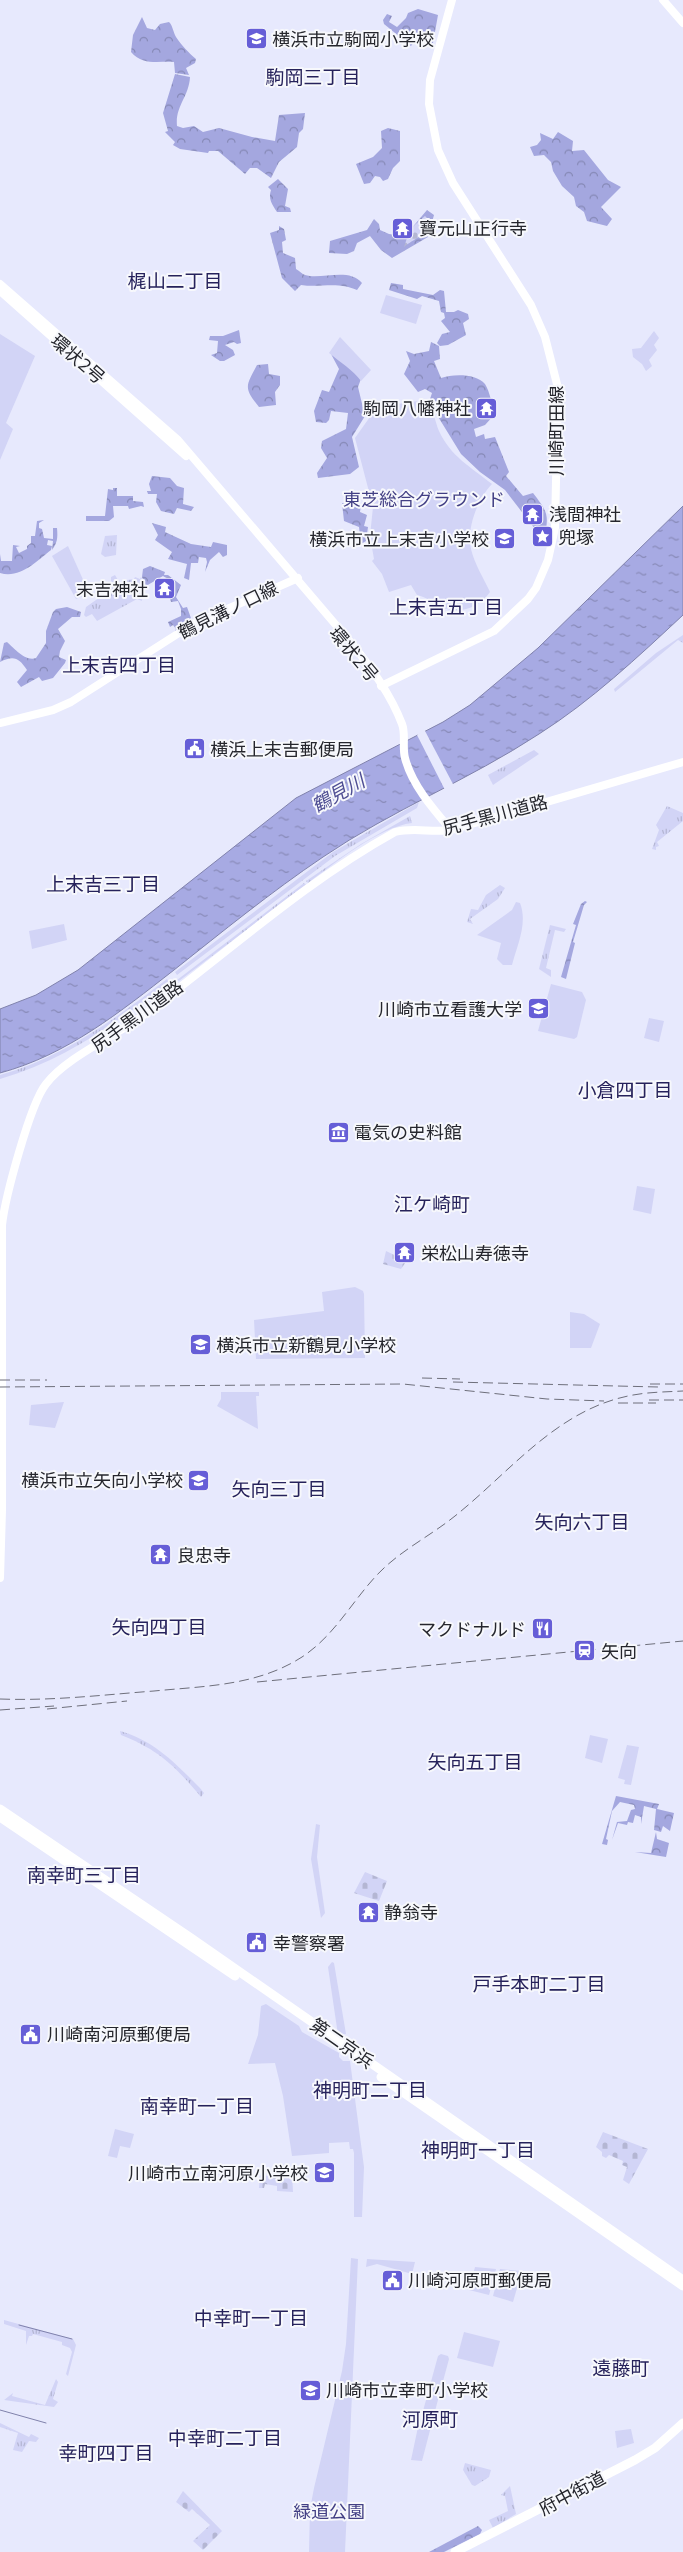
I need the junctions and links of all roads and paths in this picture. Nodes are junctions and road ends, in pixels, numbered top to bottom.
1 (452, 0) edge
2 (663, 0) edge
3 (683, 22) edge
4 (0, 284) edge
5 (0, 291) edge
6 (295, 579) junction
7 (381, 686) junction
8 (0, 723) edge
9 (683, 762) edge
10 (451, 830) junction
11 (0, 1578) edge
12 (0, 1809) edge
13 (0, 1817) edge
14 (683, 2280) edge
15 (683, 2286) edge
16 (683, 2423) edge
17 (683, 2431) edge
18 (455, 2552) edge
19 (466, 2552) edge

1 - 7 main road, 川崎町田線
2 - 3 main road
4 - 6 main road, 環状2号
5 - 6 main road, 環状2号
6 - 7 main road, 環状2号
6 - 8 main road, 鶴見溝ノ口線
7 - 10 main road
9 - 10 main road, 尻手黒川道路
10 - 11 main road, 尻手黒川道路
12 - 14 highway, 第二京浜
13 - 15 highway, 第二京浜
16 - 18 highway, 府中街道
17 - 19 highway, 府中街道

